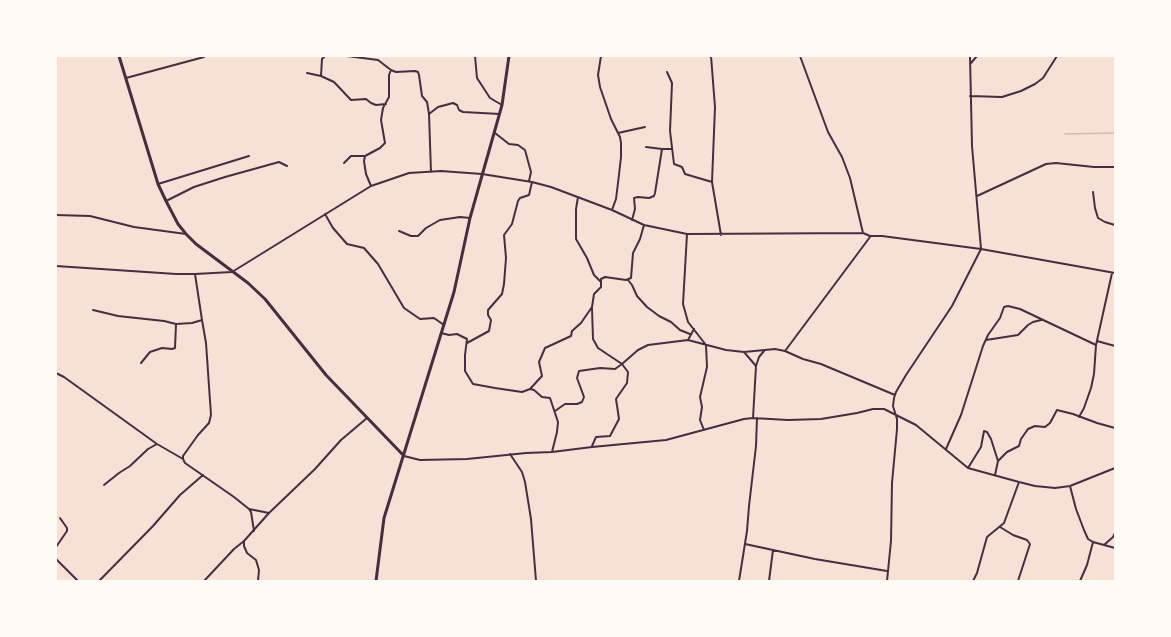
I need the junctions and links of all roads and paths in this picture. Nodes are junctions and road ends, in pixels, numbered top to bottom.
1 (119, 56) edge
2 (325, 56) edge
3 (347, 56) edge
4 (475, 56) edge
5 (509, 56) edge
6 (601, 56) edge
7 (712, 56) edge
8 (800, 56) edge
9 (970, 56) edge
10 (977, 56) edge
11 (1057, 56) edge
12 (204, 57) dead end
13 (971, 63) junction
14 (391, 70) junction
15 (667, 72) dead end
16 (307, 73) dead end
17 (321, 76) junction
18 (125, 78) junction
19 (970, 96) junction
20 (386, 104) junction
21 (502, 105) junction
22 (430, 114) junction
23 (500, 114) junction
24 (645, 127) dead end
25 (495, 132) junction
26 (618, 133) junction
27 (646, 147) dead end
28 (662, 149) junction
29 (672, 149) junction
30 (249, 156) dead end
31 (365, 156) junction
32 (344, 163) dead end
33 (287, 166) dead end
34 (1115, 167) edge
35 (431, 172) junction
36 (482, 174) junction
37 (529, 181) junction
38 (532, 182) junction
39 (712, 182) junction
40 (158, 184) junction
41 (371, 186) junction
42 (1093, 192) dead end
43 (977, 196) junction
44 (578, 197) junction
45 (166, 201) junction
46 (612, 210) junction
47 (325, 214) junction
48 (56, 215) edge
49 (470, 218) junction
50 (632, 220) junction
51 (644, 225) junction
52 (1115, 225) edge
53 (399, 231) dead end
54 (186, 234) junction
55 (687, 234) junction
56 (863, 234) junction
57 (721, 235) junction
58 (870, 236) junction
59 (981, 250) junction
60 (56, 266) edge
61 (232, 272) junction
62 (1114, 273) edge
63 (195, 274) junction
64 (628, 280) junction
65 (600, 281) junction
66 (592, 307) junction
67 (93, 310) dead end
68 (202, 320) junction
69 (1042, 320) junction
70 (176, 324) junction
71 (444, 325) junction
72 (694, 329) junction
73 (441, 333) junction
74 (690, 334) junction
75 (688, 340) junction
76 (986, 340) junction
77 (1097, 341) junction
78 (467, 343) junction
79 (706, 345) junction
80 (1096, 345) junction
81 (1115, 346) edge
82 (765, 350) junction
83 (785, 351) junction
84 (744, 352) junction
85 (141, 363) dead end
86 (622, 364) junction
87 (756, 366) junction
88 (56, 373) edge
89 (530, 389) junction
90 (895, 394) junction
91 (555, 411) junction
92 (895, 414) junction
93 (1079, 417) junction
94 (367, 418) junction
95 (753, 418) junction
96 (757, 418) junction
97 (1115, 428) edge
98 (704, 430) junction
99 (157, 444) junction
100 (592, 447) junction
101 (946, 449) junction
102 (552, 452) junction
103 (510, 454) junction
104 (404, 456) junction
105 (183, 459) junction
106 (998, 461) junction
107 (968, 468) junction
108 (1115, 468) edge
109 (203, 475) junction
110 (995, 475) junction
111 (1020, 482) junction
112 (104, 485) dead end
113 (1070, 486) junction
114 (248, 509) junction
115 (269, 513) junction
116 (60, 518) dead end
117 (1000, 527) junction
118 (254, 531) junction
119 (1115, 534) edge
120 (244, 541) junction
121 (1093, 542) junction
122 (745, 544) junction
123 (1104, 545) junction
124 (56, 547) edge
125 (1115, 548) edge
126 (773, 550) junction
127 (56, 559) edge
128 (888, 572) junction
129 (78, 581) edge
130 (99, 581) edge
131 (204, 581) edge
132 (258, 581) edge
133 (376, 581) edge
134 (536, 581) edge
135 (739, 581) edge
136 (769, 581) edge
137 (887, 581) edge
138 (973, 581) edge
139 (1018, 581) edge
140 (1080, 581) edge

1 - 18 main road
2 - 17 street
3 - 14 street
4 - 21 street
5 - 21 main road
6 - 26 street
7 - 39 street
8 - 56 street
9 - 13 street
10 - 13 street
11 - 19 street
12 - 18 street
13 - 19 street
14 - 20 street
14 - 22 street
15 - 29 street
16 - 17 street
17 - 20 street
18 - 40 main road
19 - 43 street
20 - 31 street
21 - 23 main road
22 - 23 street
22 - 35 street
23 - 25 main road
24 - 26 street
25 - 36 main road
25 - 37 street
26 - 46 street
27 - 28 street
28 - 29 street
28 - 50 street
29 - 39 street
30 - 40 street
31 - 32 street
31 - 41 street
33 - 45 street
34 - 43 street
35 - 36 street
35 - 41 street
36 - 37 street
36 - 49 main road
37 - 38 street
38 - 44 street
38 - 78 street
39 - 57 street
40 - 45 main road
41 - 47 street
42 - 52 street
43 - 59 street
44 - 46 street
44 - 65 street
45 - 54 main road
46 - 50 street
47 - 61 street
47 - 71 street
48 - 54 street
49 - 53 street
49 - 71 main road
50 - 51 street
51 - 55 street
51 - 64 street
54 - 61 main road
55 - 57 street
55 - 72 street
56 - 57 street
56 - 58 street
58 - 59 street
58 - 83 street
59 - 62 street
59 - 90 street
60 - 63 street
61 - 63 street
61 - 94 main road
62 - 77 street
63 - 68 street
64 - 65 street
64 - 74 street
65 - 66 street
66 - 86 street
66 - 89 street
67 - 70 street
68 - 70 street
68 - 105 street
69 - 76 street
69 - 76 street
69 - 80 street
70 - 85 street
71 - 73 main road
72 - 74 street
72 - 79 street
73 - 78 street
73 - 104 main road
74 - 75 street
75 - 79 street
75 - 86 street
76 - 101 street
77 - 80 street
77 - 81 street
78 - 89 street
79 - 84 street
79 - 98 street
80 - 93 street
82 - 83 street
82 - 84 street
82 - 87 street
83 - 90 street
84 - 87 street
86 - 91 street
86 - 100 street
87 - 95 street
88 - 99 street
89 - 91 street
90 - 92 street
91 - 102 street
92 - 96 street
92 - 101 street
92 - 128 street
93 - 97 street
93 - 106 street
94 - 104 main road
94 - 115 street
95 - 96 street
95 - 98 street
96 - 122 street
98 - 100 street
99 - 105 street
99 - 112 street
100 - 102 street
101 - 107 street
102 - 103 street
103 - 104 street
103 - 134 street
104 - 133 main road
105 - 109 street
106 - 107 street
106 - 110 street
107 - 110 street
108 - 113 street
109 - 114 street
109 - 130 street
110 - 111 street
111 - 113 street
111 - 117 street
113 - 121 street
114 - 115 street
114 - 118 street
115 - 118 street
116 - 124 street
117 - 138 street
117 - 139 street
118 - 120 street
119 - 123 street
120 - 131 street
120 - 132 street
121 - 123 street
121 - 140 street
122 - 126 street
122 - 135 street
123 - 125 street
126 - 128 street
126 - 136 street
127 - 129 street
128 - 137 street

